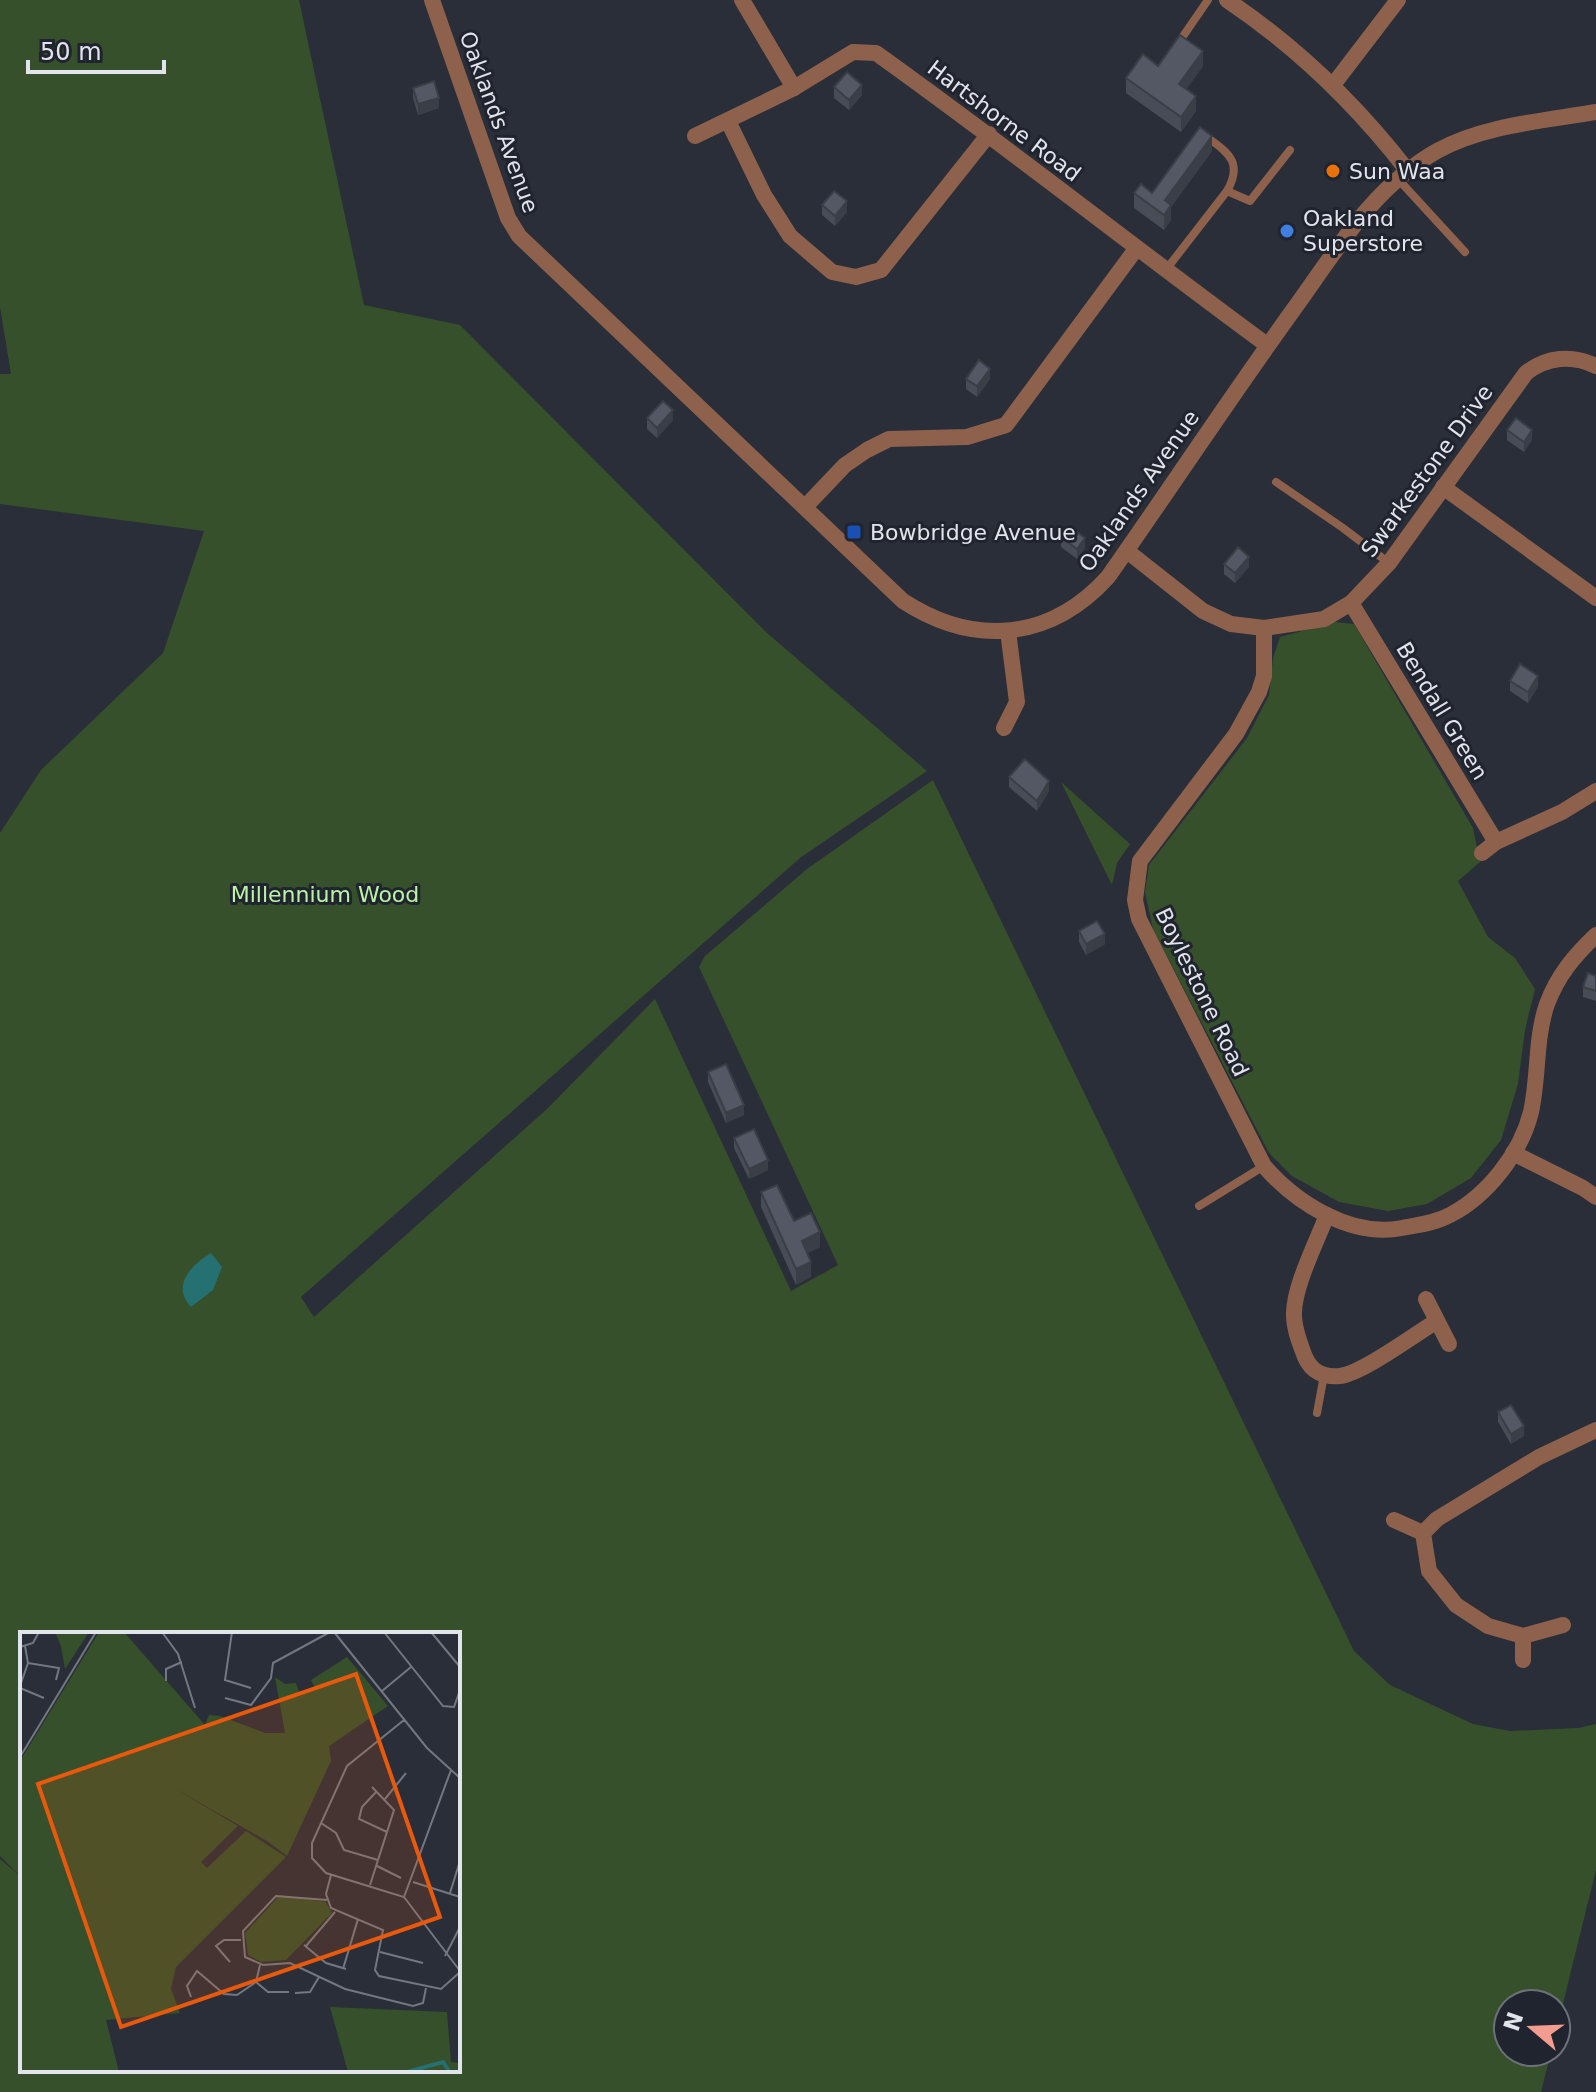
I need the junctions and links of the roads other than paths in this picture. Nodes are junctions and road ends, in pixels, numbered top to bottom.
1 (432, 0) edge
2 (742, 0) edge
3 (1208, 0) edge
4 (1227, 0) edge
5 (1398, 0) edge
6 (1175, 49) edge
7 (1333, 85) junction
8 (794, 88) junction
9 (1596, 112) edge
10 (728, 121) junction
11 (1201, 133) edge
12 (989, 134) junction
13 (695, 136) dead end
14 (1290, 150) dead end
15 (1403, 174) junction
16 (1227, 191) junction
17 (1136, 249) junction
18 (1465, 252) dead end
19 (1165, 271) junction
20 (1267, 345) junction
21 (1596, 366) edge
22 (1276, 482) dead end
23 (1443, 487) junction
24 (805, 507) junction
25 (1127, 551) junction
26 (1389, 563) junction
27 (1596, 598) edge
28 (1351, 603) junction
29 (1264, 628) junction
30 (1008, 631) junction
31 (1004, 728) dead end
32 (1596, 791) edge
33 (1596, 935) edge
34 (1513, 1153) junction
35 (1264, 1166) junction
36 (1596, 1197) edge
37 (1199, 1206) dead end
38 (1327, 1215) junction
39 (1426, 1299) dead end
40 (1437, 1321) junction
41 (1449, 1344) dead end
42 (1324, 1375) junction
43 (1317, 1413) dead end
44 (1596, 1430) edge
45 (1394, 1520) dead end
46 (1423, 1533) junction
47 (1563, 1625) dead end
48 (1523, 1636) junction
49 (1523, 1660) dead end

1 - 24 street, Oaklands Avenue
2 - 8 street
3 - 6 lane
4 - 7 street
5 - 7 street
7 - 15 street
8 - 10 street, Hartshorne Road
8 - 12 street, Hartshorne Road
9 - 15 street, Oaklands Avenue
10 - 12 street
10 - 13 street, Hartshorne Road
11 - 16 lane
12 - 17 street, Hartshorne Road
14 - 16 lane
15 - 18 lane
15 - 20 street, Oaklands Avenue
16 - 19 lane
17 - 19 street, Hartshorne Road
17 - 24 street
19 - 20 street, Hartshorne Road
20 - 25 street, Oaklands Avenue
21 - 23 street, Swarkestone Drive
22 - 26 lane
23 - 26 street, Swarkestone Drive
23 - 27 street
24 - 30 street, Oaklands Avenue
25 - 29 street, Swarkestone Drive
25 - 30 street, Oaklands Avenue
26 - 28 street, Swarkestone Drive
28 - 29 street, Swarkestone Drive
28 - 32 street, Bendall Green
29 - 35 street, Boylestone Road
30 - 31 street
33 - 34 street, Boylestone Road
34 - 36 street
34 - 38 street, Boylestone Road
35 - 37 lane
35 - 38 street, Boylestone Road
38 - 42 street
39 - 40 street
40 - 41 street
40 - 42 street
42 - 43 lane
44 - 46 street
45 - 46 street
46 - 48 street
47 - 48 street
48 - 49 street

